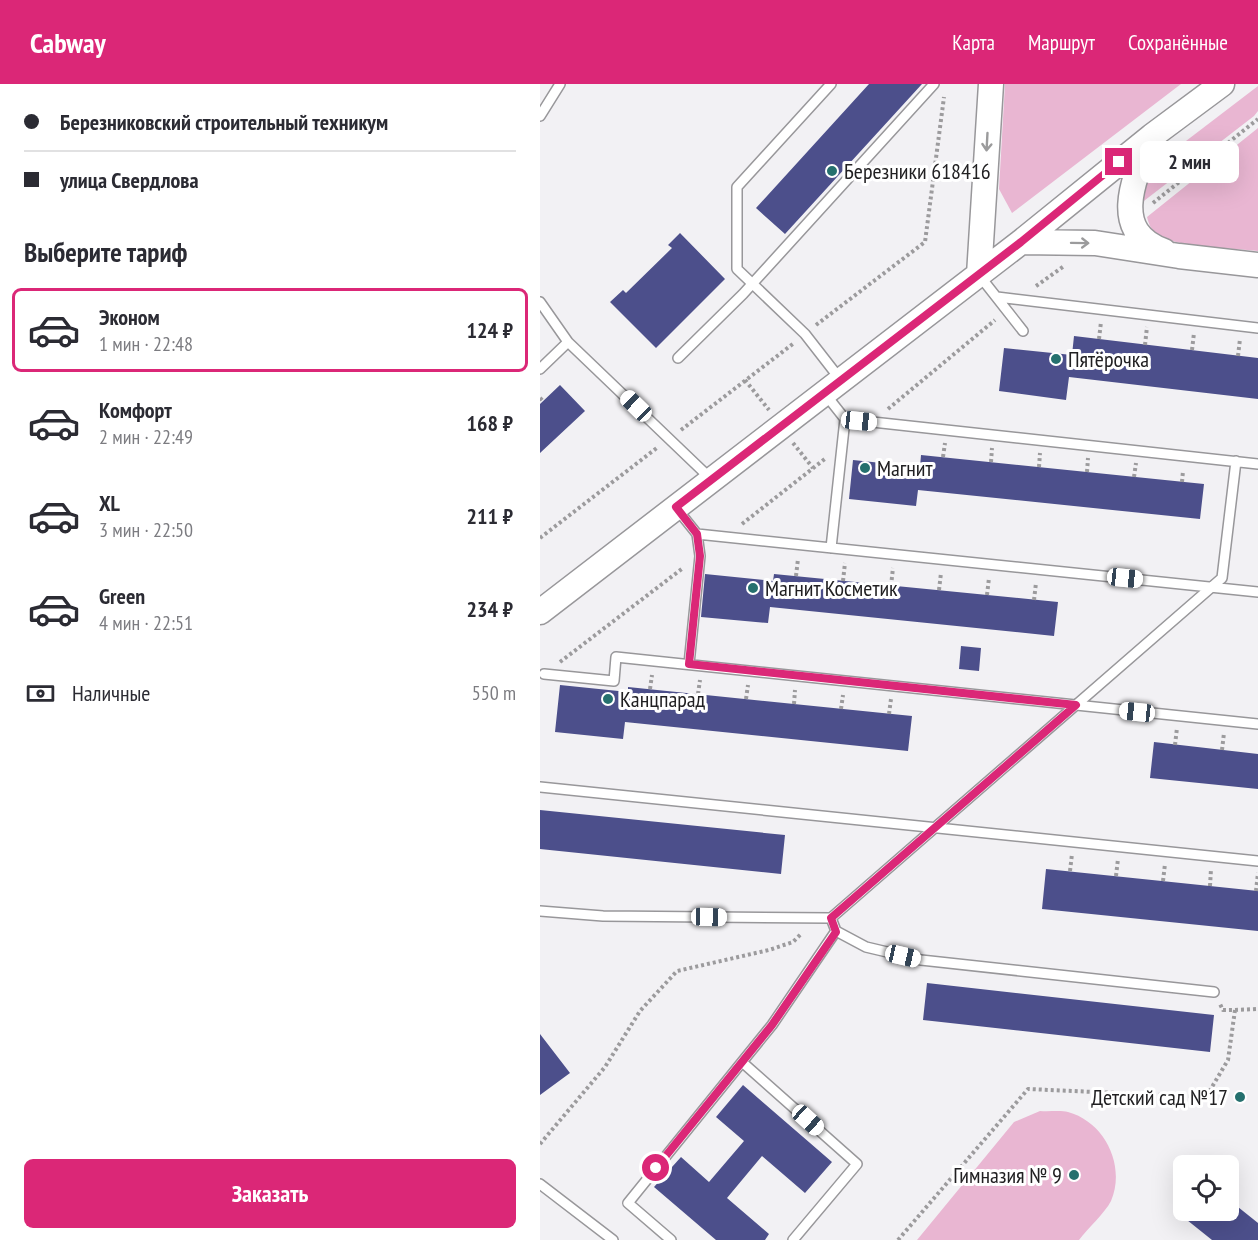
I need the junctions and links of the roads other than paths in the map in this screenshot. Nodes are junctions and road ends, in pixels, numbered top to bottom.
1 (560, 84) edge
2 (831, 84) edge
3 (934, 84) edge
4 (991, 84) edge
5 (1222, 84) edge
6 (540, 116) edge
7 (1152, 136) junction
8 (1021, 242) junction
9 (1179, 256) junction
10 (1258, 265) edge
11 (979, 274) junction
12 (752, 283) junction
13 (997, 297) junction
14 (540, 302) edge
15 (1258, 328) edge
16 (1023, 331) dead end
17 (568, 342) junction
18 (678, 358) dead end
19 (540, 369) edge
20 (833, 387) junction
21 (844, 419) junction
22 (1236, 461) junction
23 (1258, 464) edge
24 (711, 480) junction
25 (676, 507) junction
26 (697, 534) junction
27 (831, 548) junction
28 (1212, 587) junction
29 (1258, 592) edge
30 (540, 612) edge
31 (689, 664) junction
32 (544, 674) road end
33 (1076, 705) junction
34 (1258, 724) edge
35 (540, 787) edge
36 (936, 828) junction
37 (1258, 861) edge
38 (540, 912) edge
39 (831, 918) junction
40 (836, 932) junction
41 (1214, 992) road end
42 (742, 1062) junction
43 (540, 1184) edge
44 (613, 1240) edge
45 (670, 1240) edge
46 (793, 1240) edge

1 - 6 lane
2 - 12 lane
3 - 12 lane
4 -> 11 main road
5 - 7 main road
7 - 8 main road
7 - 9 main road
8 -> 9 main road
8 - 11 main road
9 - 10 main road
11 - 13 lane
11 - 20 main road
12 - 18 lane
12 - 20 lane
13 - 15 lane
13 - 16 lane
14 - 17 lane
17 - 19 lane
17 - 24 lane
20 - 21 lane
20 - 24 main road
21 - 22 lane
21 - 27 lane
22 - 23 lane
22 - 28 lane
24 - 25 main road
25 - 26 lane
25 - 30 main road
26 - 27 lane
26 - 31 lane
27 - 28 lane
28 - 29 lane
28 - 33 lane
31 - 32 lane
31 - 33 lane
33 - 34 lane
33 - 36 lane
35 - 36 lane
36 - 37 lane
36 - 39 lane
38 - 39 lane
39 - 40 lane
40 - 41 lane
40 - 42 lane
42 - 45 lane
42 - 46 lane
43 - 44 lane

